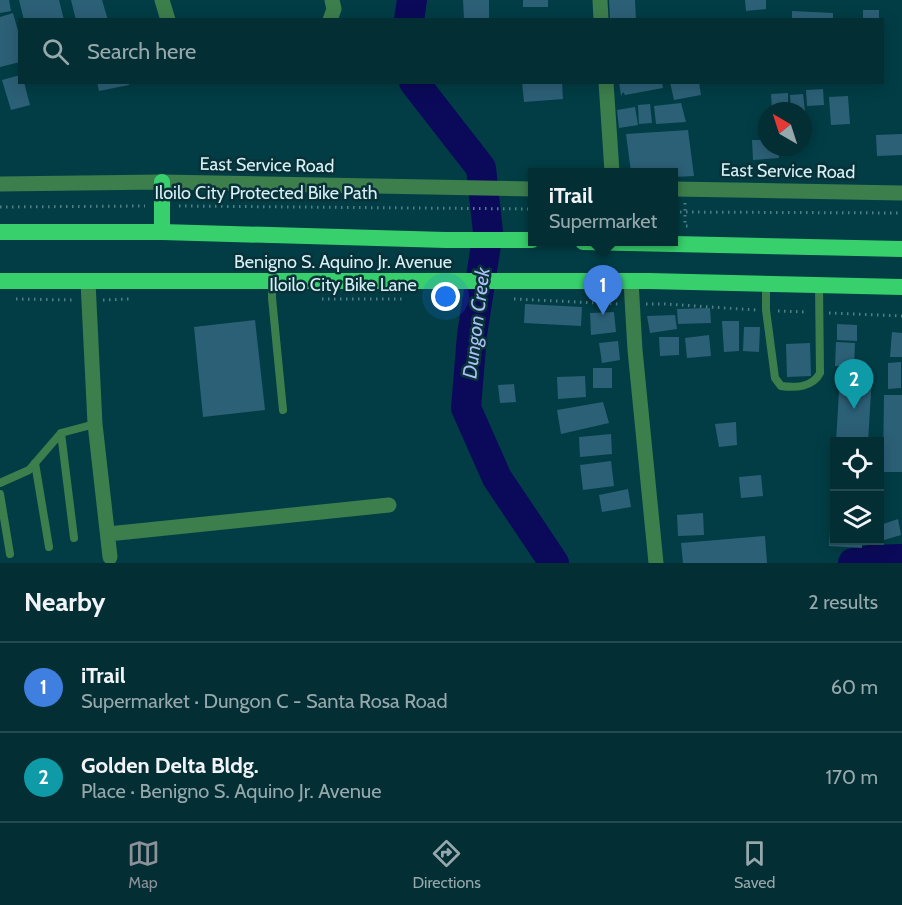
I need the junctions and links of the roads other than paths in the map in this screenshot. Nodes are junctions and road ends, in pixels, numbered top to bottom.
1 (162, 0) edge
2 (333, 0) edge
3 (600, 0) edge
4 (167, 18) edge
5 (331, 18) edge
6 (602, 18) edge
7 (606, 84) edge
8 (612, 168) edge
9 (162, 182) junction
10 (0, 184) edge
11 (528, 189) edge
12 (678, 189) edge
13 (902, 193) edge
14 (0, 232) edge
15 (162, 232) junction
16 (528, 240) edge
17 (678, 244) edge
18 (902, 249) edge
19 (0, 281) edge
20 (272, 281) junction
21 (631, 281) junction
22 (88, 282) junction
23 (765, 284) junction
24 (819, 285) junction
25 (902, 287) edge
26 (283, 410) dead end
27 (95, 424) junction
28 (61, 433) junction
29 (35, 463) junction
30 (0, 483) edge
31 (0, 494) edge
32 (389, 505) dead end
33 (108, 534) junction
34 (74, 538) dead end
35 (49, 547) dead end
36 (10, 554) dead end
37 (110, 557) dead end
38 (656, 563) edge

1 - 4 street
2 - 5 street
3 - 6 street
7 - 8 street
9 - 10 street, East Service Road
9 - 11 street, East Service Road
9 - 15 highway
12 - 13 street, East Service Road
14 - 15 highway, Benigno S. Aquino Jr. Avenue
15 - 16 highway, Benigno S. Aquino Jr. Avenue
17 - 18 highway
19 - 22 highway, Benigno S. Aquino Jr. Avenue
20 - 21 highway, Benigno S. Aquino Jr. Avenue
20 - 22 highway, Benigno S. Aquino Jr. Avenue
20 - 26 lane
21 - 23 highway, Benigno S. Aquino Jr. Avenue
21 - 38 street
22 - 27 street
23 - 24 highway, Benigno S. Aquino Jr. Avenue
23 - 24 lane
24 - 25 highway, Benigno S. Aquino Jr. Avenue
27 - 28 lane
27 - 33 street
28 - 29 lane
28 - 34 lane
29 - 30 lane
29 - 35 lane
31 - 36 lane
32 - 33 street
33 - 37 street

